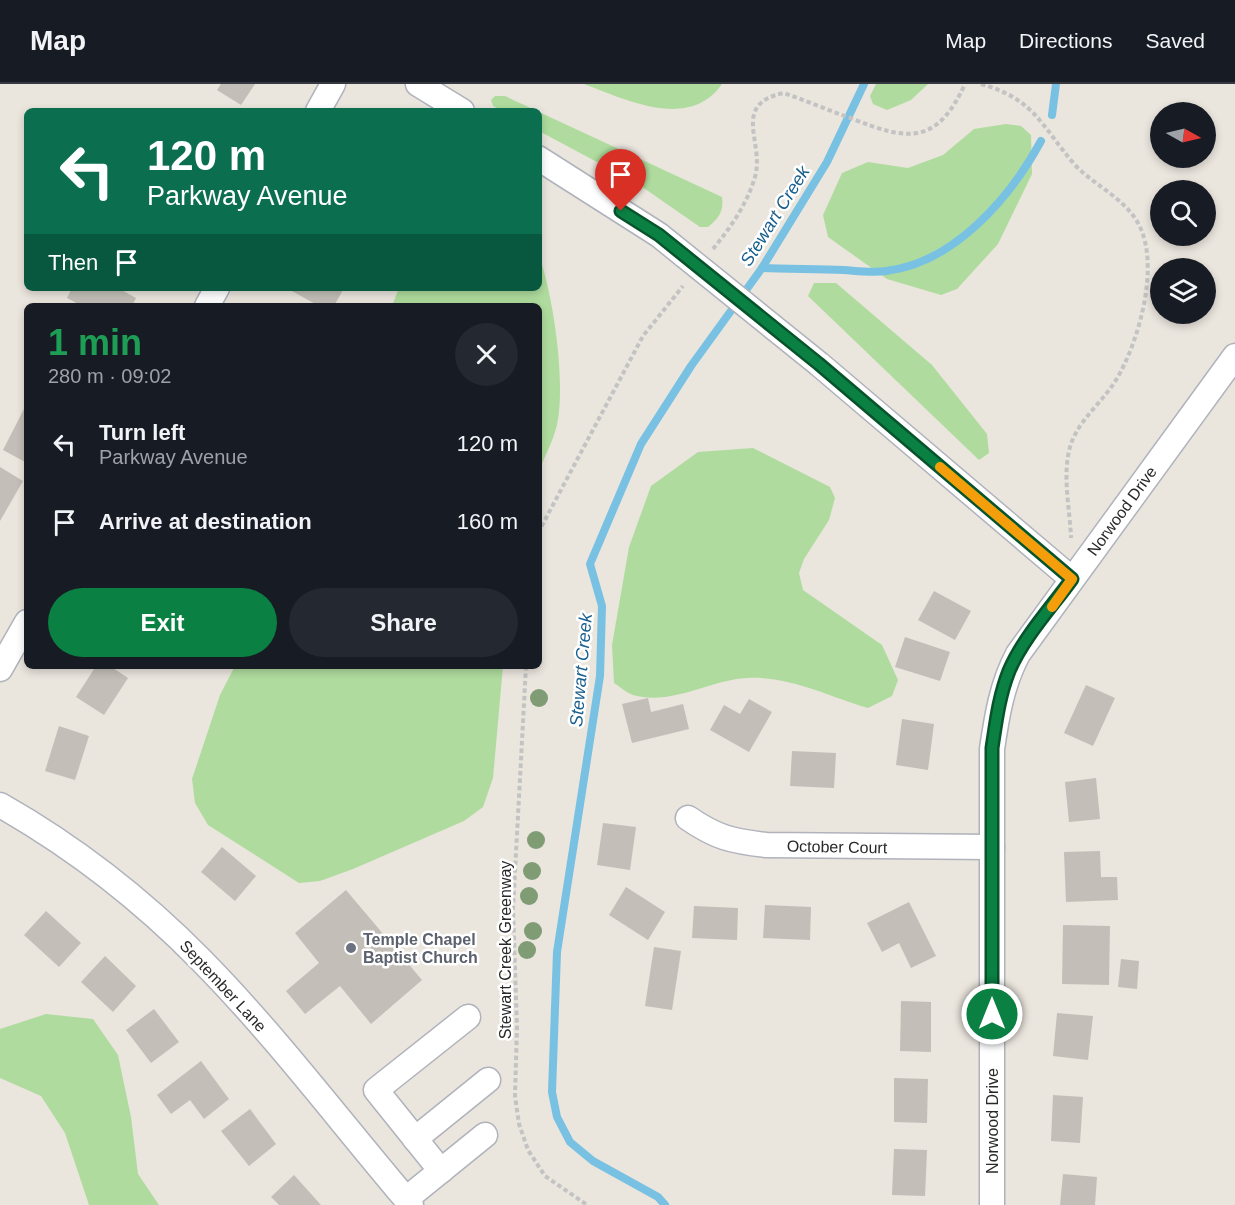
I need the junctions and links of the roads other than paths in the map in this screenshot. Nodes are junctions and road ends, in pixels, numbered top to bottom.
1 (333, 84) edge
2 (418, 84) edge
3 (320, 108) edge
4 (457, 108) edge
5 (542, 161) edge
6 (1235, 356) edge
7 (1072, 579) junction
8 (24, 627) edge
9 (0, 669) edge
10 (0, 805) edge
11 (688, 818) dead end
12 (992, 847) junction
13 (468, 1017) dead end
14 (488, 1080) dead end
15 (485, 1135) dead end
16 (415, 1139) junction
17 (441, 1171) junction
18 (408, 1202) edge
19 (992, 1205) edge

1 - 3 street
2 - 4 street
5 - 7 street, bridge
6 - 7 street, Norwood Drive
7 - 12 street, Norwood Drive
8 - 9 street
10 - 18 street, September Lane
11 - 12 street, October Court
12 - 19 street, Norwood Drive
13 - 16 street
14 - 16 street
15 - 17 street
16 - 17 street
17 - 18 street

